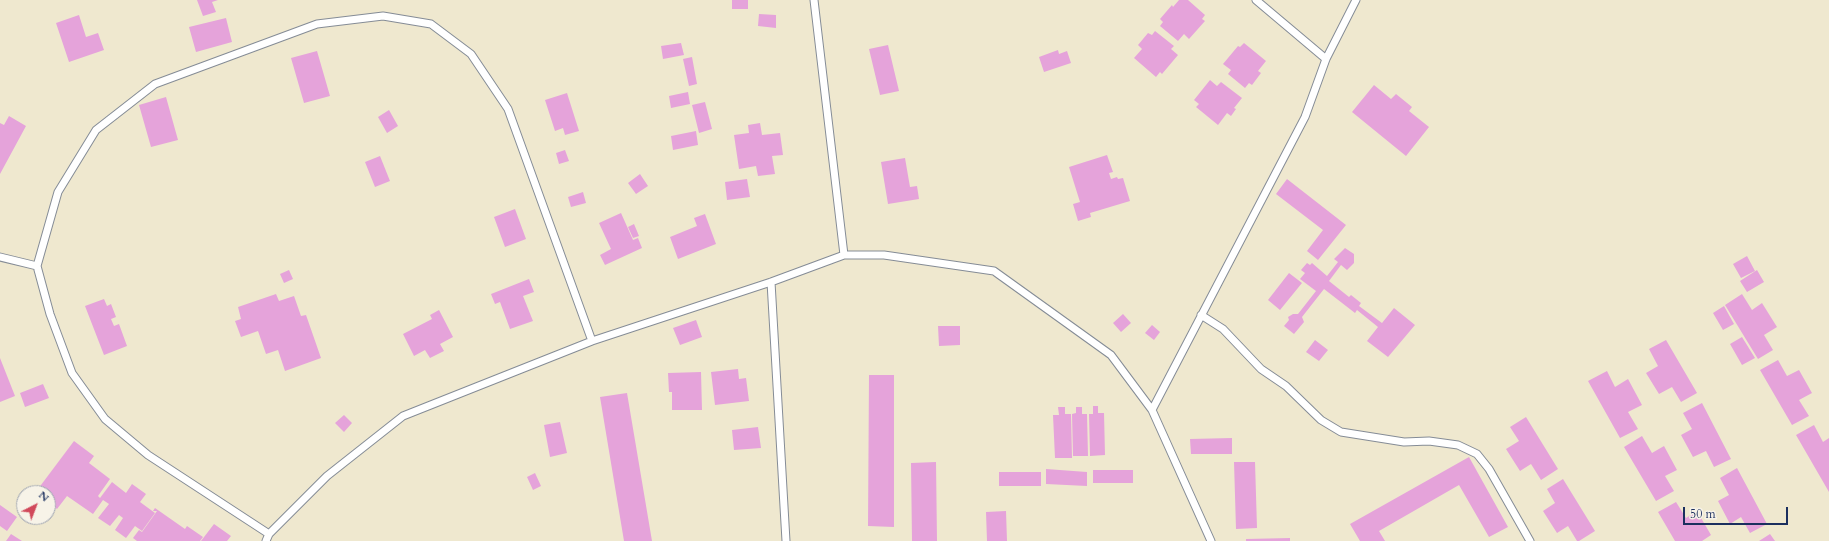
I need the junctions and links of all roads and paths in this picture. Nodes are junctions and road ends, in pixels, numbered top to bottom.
1 (814, 0) edge
2 (1256, 0) edge
3 (1356, 0) edge
4 (1326, 59) junction
5 (844, 255) junction
6 (0, 258) edge
7 (36, 266) junction
8 (771, 282) junction
9 (1201, 315) junction
10 (592, 341) junction
11 (1152, 410) junction
12 (268, 538) edge
13 (786, 541) edge
14 (1211, 541) edge
15 (1530, 541) edge

1 - 5 lane
2 - 4 lane
3 - 4 lane
4 - 9 lane
5 - 8 lane
5 - 11 lane
6 - 7 lane
7 - 10 lane
7 - 12 lane
8 - 10 lane
8 - 13 lane
9 - 11 lane
9 - 15 lane
10 - 12 lane
11 - 14 lane

